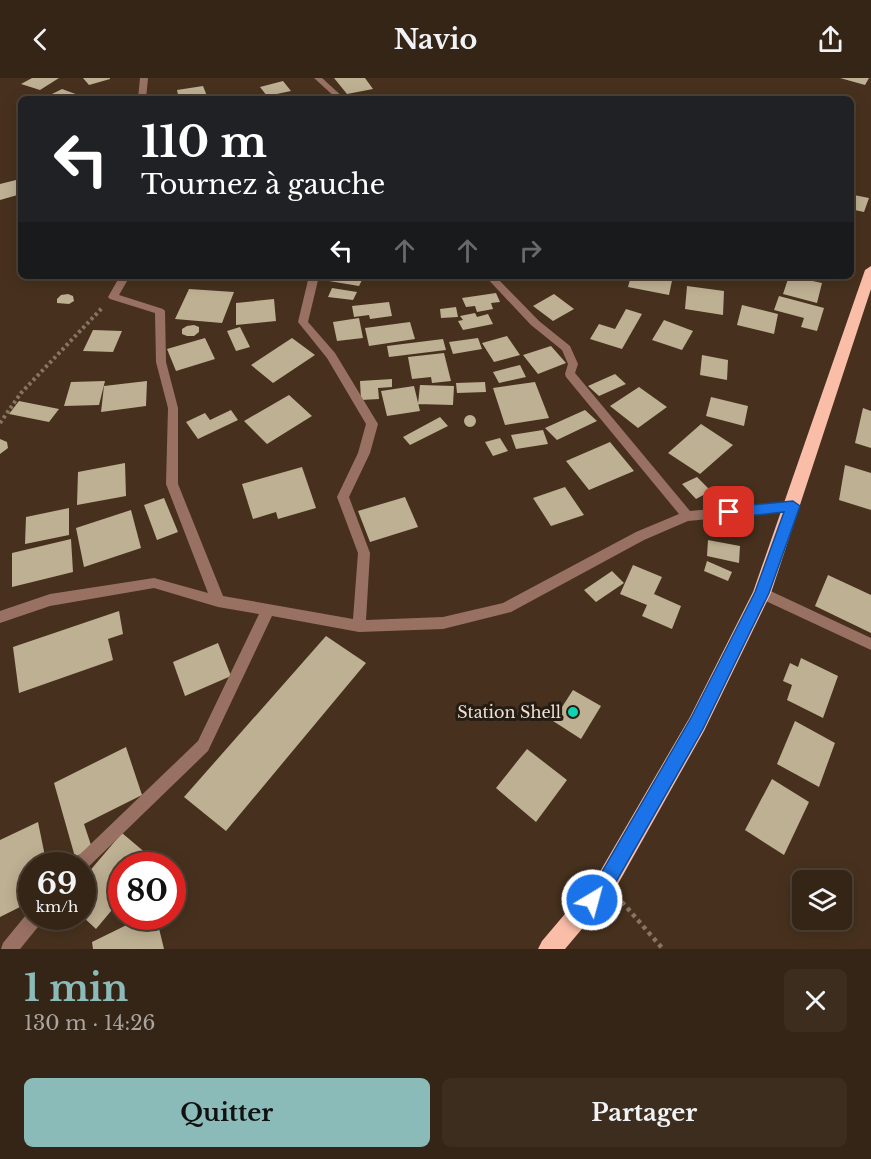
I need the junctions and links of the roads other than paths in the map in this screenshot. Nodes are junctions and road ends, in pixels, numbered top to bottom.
1 (144, 78) edge
2 (318, 78) edge
3 (142, 96) edge
4 (338, 96) edge
5 (871, 270) edge
6 (123, 279) edge
7 (313, 279) edge
8 (493, 279) edge
9 (793, 506) junction
10 (687, 516) junction
11 (762, 593) junction
12 (218, 601) junction
13 (268, 610) junction
14 (0, 616) edge
15 (359, 626) junction
16 (871, 644) edge
17 (94, 852) edge
18 (25, 930) edge
19 (9, 949) edge
20 (550, 949) edge

1 - 3 street
2 - 4 street
5 - 9 highway
6 - 12 street
7 - 15 street
8 - 10 street
9 - 10 street
9 - 11 highway
10 - 15 street
11 - 16 street
11 - 20 highway
12 - 13 street
12 - 14 street
13 - 15 street
13 - 17 street
18 - 19 street

